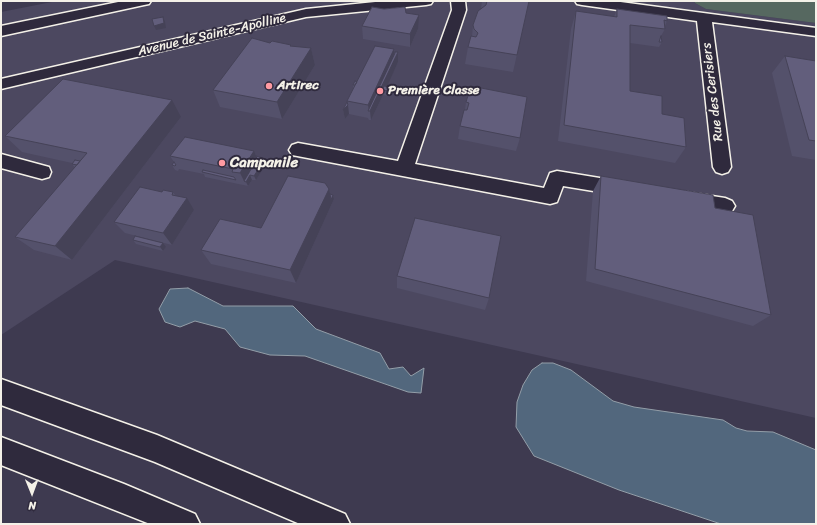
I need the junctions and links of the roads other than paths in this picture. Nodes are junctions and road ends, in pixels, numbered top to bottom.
1 (114, 1) edge
2 (144, 1) edge
3 (426, 1) edge
4 (458, 1) edge
5 (582, 1) edge
6 (679, 7) edge
7 (704, 17) junction
8 (1, 24) edge
9 (1, 31) edge
10 (816, 32) edge
11 (1, 84) edge
12 (298, 150) dead end
13 (1, 161) edge
14 (722, 166) dead end
15 (404, 169) junction
16 (42, 172) dead end
17 (641, 192) edge
18 (672, 197) edge
19 (725, 206) dead end
20 (1, 392) edge
21 (1, 451) edge
22 (185, 524) edge
23 (335, 524) edge

1 - 8 main road
2 - 9 main road
3 - 11 street, Avenue de Sainte-Apolline
4 - 15 street
5 - 6 street
6 - 7 street
7 - 10 street
7 - 14 street, Rue des Cerisiers
12 - 15 street
13 - 16 street
15 - 17 street
18 - 19 street
20 - 23 main road
21 - 22 main road

